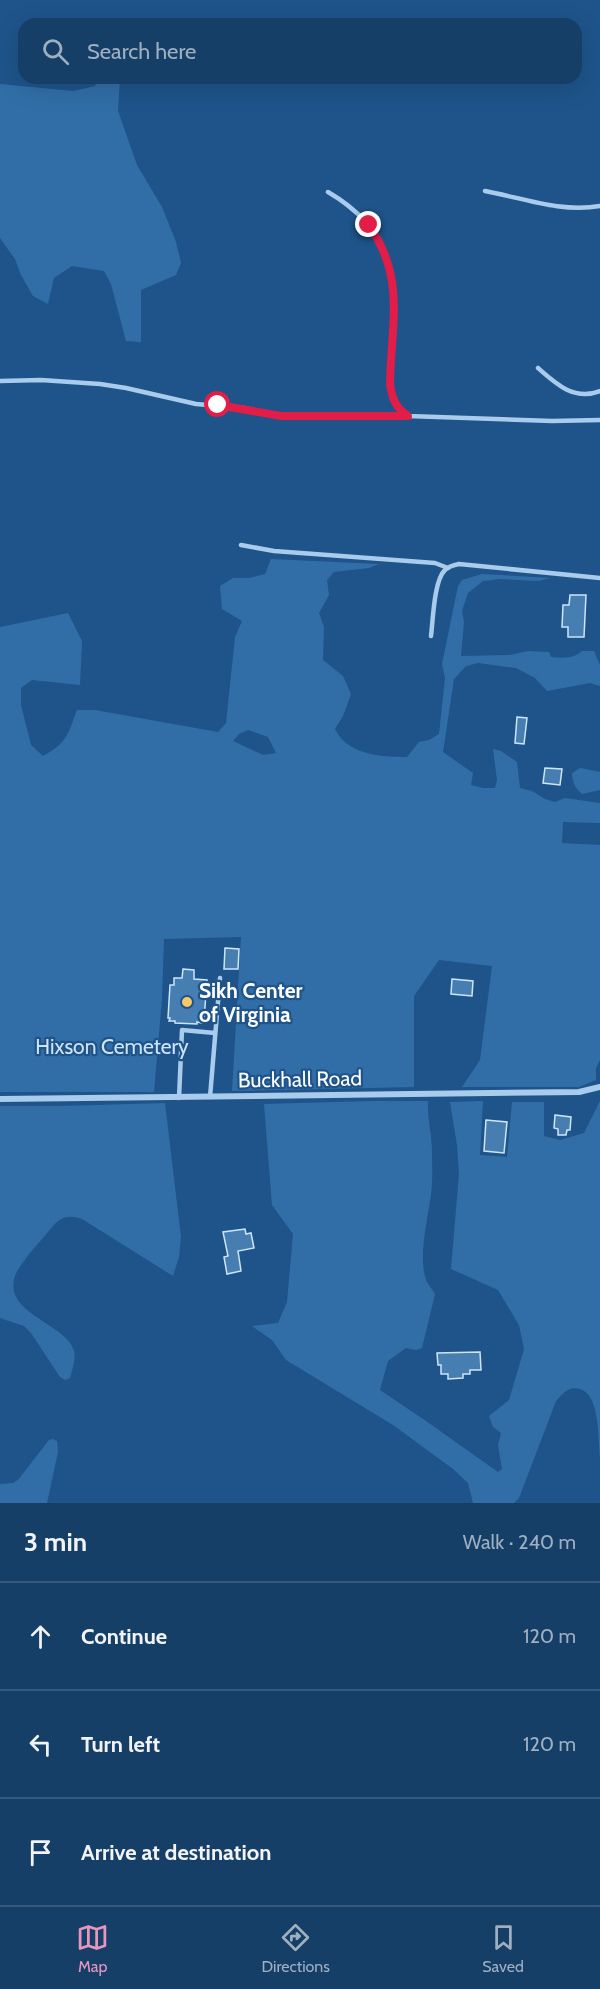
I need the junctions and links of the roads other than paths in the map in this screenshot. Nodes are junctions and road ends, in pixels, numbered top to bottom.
1 (485, 191) dead end
2 (328, 192) dead end
3 (600, 206) edge
4 (538, 368) dead end
5 (0, 381) edge
6 (600, 391) edge
7 (408, 416) junction
8 (600, 420) edge
9 (241, 545) dead end
10 (448, 568) junction
11 (600, 578) edge
12 (431, 636) dead end
13 (220, 978) dead end
14 (215, 1033) junction
15 (600, 1087) edge
16 (210, 1097) junction
17 (179, 1098) junction
18 (0, 1099) edge

1 - 3 lane
2 - 7 lane
4 - 6 lane
5 - 7 lane
7 - 8 lane
9 - 10 lane
10 - 11 lane
10 - 12 lane
13 - 14 lane
14 - 16 lane
14 - 17 lane
15 - 16 street, Buckhall Road
16 - 17 street, Buckhall Road
17 - 18 street, Buckhall Road

